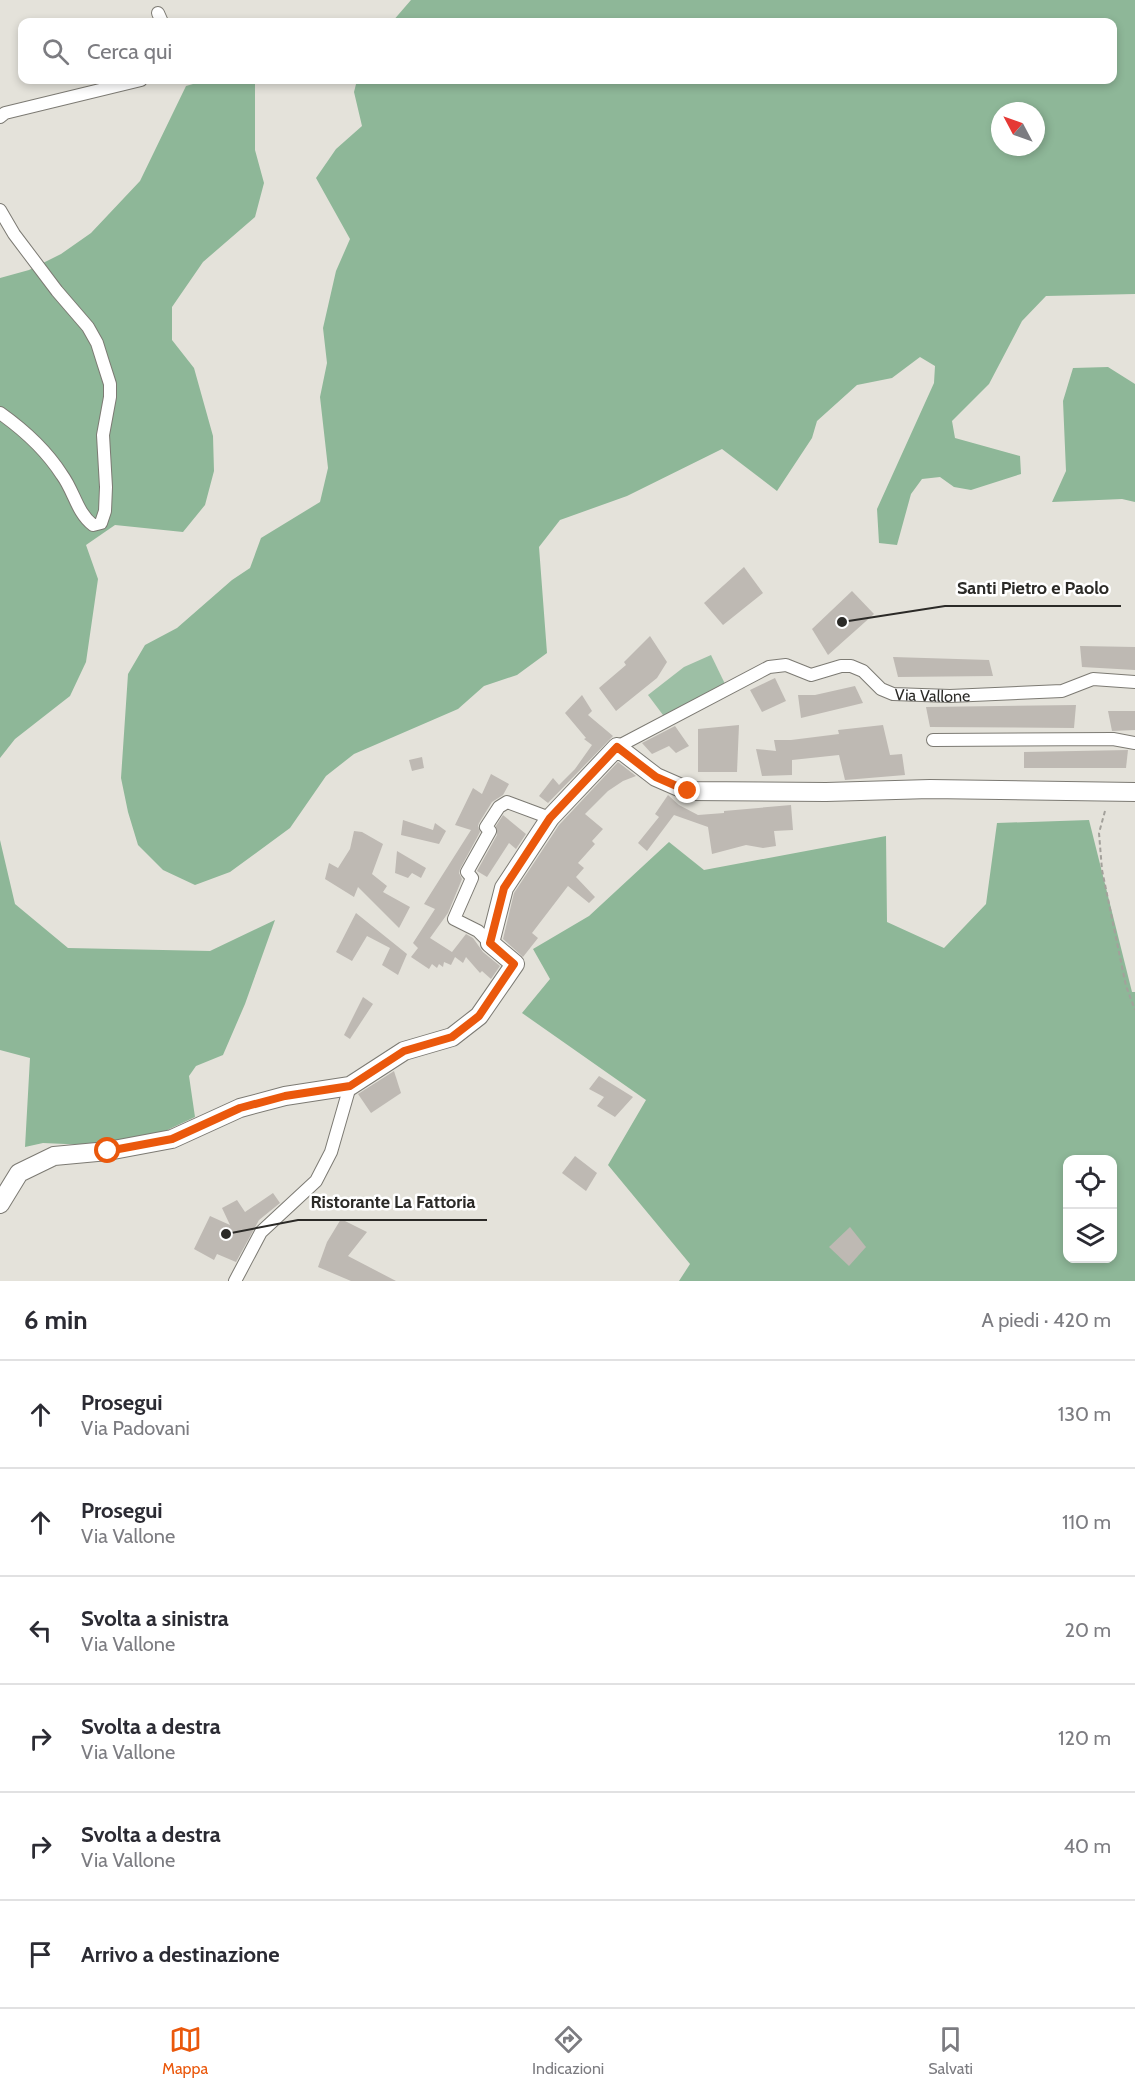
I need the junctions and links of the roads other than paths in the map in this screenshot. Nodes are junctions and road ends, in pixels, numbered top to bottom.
1 (124, 84) edge
2 (0, 117) edge
3 (0, 210) edge
4 (0, 413) edge
5 (1135, 682) edge
6 (933, 740) dead end
7 (1135, 743) edge
8 (617, 747) junction
9 (1135, 791) edge
10 (550, 818) junction
11 (490, 943) junction
12 (350, 1086) junction
13 (0, 1204) edge
14 (235, 1281) edge

1 - 2 street
3 - 4 street
5 - 8 street, Via Vallone
6 - 7 street
8 - 9 street
8 - 10 street, Via Vallone
10 - 11 street, Via Vallone
10 - 11 street
11 - 12 street
12 - 13 street
12 - 14 street

